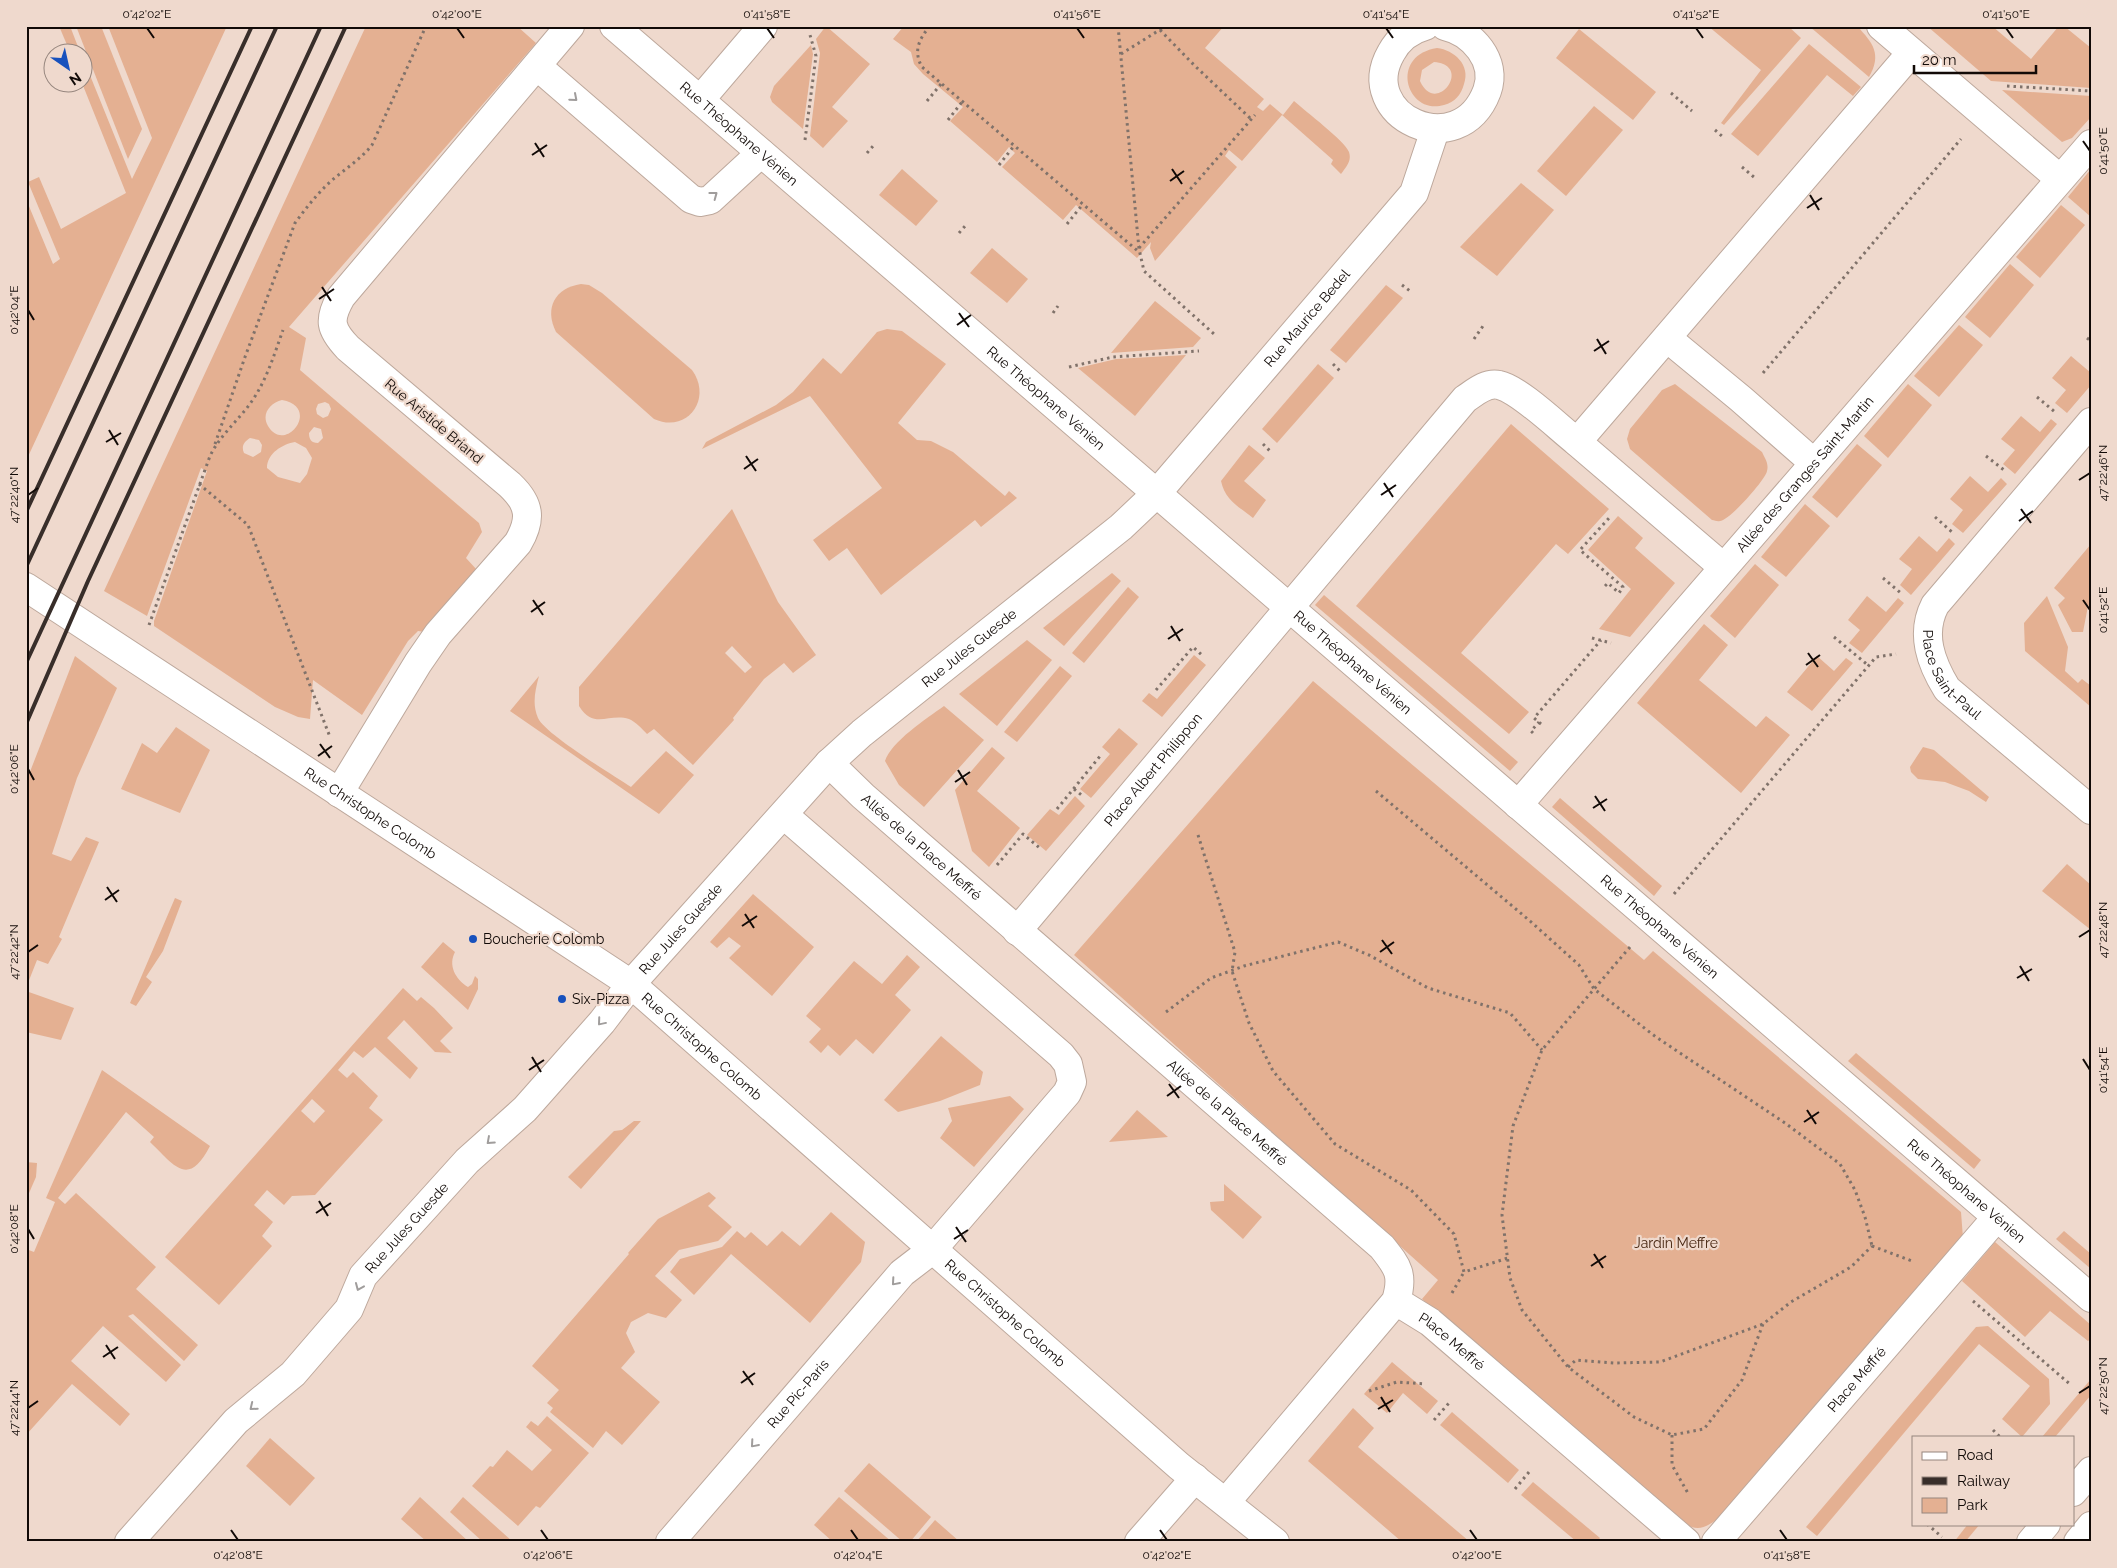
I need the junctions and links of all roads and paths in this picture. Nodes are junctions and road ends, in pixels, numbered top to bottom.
1 (426, 26) edge
2 (570, 26) edge
3 (614, 26) edge
4 (763, 26) edge
5 (930, 26) edge
6 (1118, 26) edge
7 (1166, 26) edge
8 (1425, 26) edge
9 (1445, 26) edge
10 (1881, 26) edge
11 (1160, 30) junction
12 (810, 35) dead end
13 (1910, 52) junction
14 (1121, 54) junction
15 (537, 66) junction
16 (941, 84) junction
17 (2006, 86) dead end
18 (2091, 91) edge
19 (1670, 93) dead end
20 (700, 100) junction
21 (927, 102) dead end
22 (962, 102) junction
23 (1692, 111) dead end
24 (1983, 114) junction
25 (1255, 115) dead end
26 (1251, 119) junction
27 (948, 120) dead end
28 (1435, 130) junction
29 (1715, 130) dead end
30 (1723, 137) dead end
31 (806, 140) dead end
32 (2091, 144) edge
33 (874, 145) dead end
34 (1014, 146) junction
35 (761, 153) junction
36 (867, 153) dead end
37 (999, 165) dead end
38 (2060, 179) junction
39 (1083, 204) junction
40 (1067, 224) dead end
41 (966, 226) dead end
42 (959, 233) dead end
43 (1139, 251) junction
44 (1402, 284) dead end
45 (1410, 291) dead end
46 (1058, 306) dead end
47 (1053, 313) dead end
48 (1484, 326) dead end
49 (283, 330) dead end
50 (1214, 334) dead end
51 (1667, 338) junction
52 (2087, 338) dead end
53 (1474, 339) dead end
54 (2091, 341) edge
55 (1199, 351) dead end
56 (1333, 364) dead end
57 (1069, 367) dead end
58 (1340, 371) dead end
59 (2037, 397) dead end
60 (1742, 399) junction
61 (2058, 414) dead end
62 (2091, 422) edge
63 (1577, 442) junction
64 (215, 444) junction
65 (1263, 444) dead end
66 (1270, 451) dead end
67 (1986, 456) dead end
68 (1814, 463) junction
69 (2007, 473) dead end
70 (199, 484) junction
71 (1157, 493) junction
72 (1616, 510) dead end
73 (1935, 518) dead end
74 (1955, 535) dead end
75 (1723, 567) junction
76 (1883, 578) dead end
77 (1605, 586) dead end
78 (26, 587) edge
79 (1903, 595) dead end
80 (1290, 608) junction
81 (147, 630) dead end
82 (1834, 636) dead end
83 (1592, 638) dead end
84 (1905, 652) dead end
85 (1205, 658) dead end
86 (1869, 666) junction
87 (1156, 690) dead end
88 (1539, 722) junction
89 (1543, 726) dead end
90 (1531, 731) dead end
91 (333, 744) dead end
92 (1102, 755) dead end
93 (829, 763) junction
94 (1376, 791) dead end
95 (339, 793) junction
96 (1518, 805) junction
97 (1057, 809) dead end
98 (2091, 810) edge
99 (784, 815) junction
100 (1198, 835) dead end
101 (1042, 851) dead end
102 (991, 872) dead end
103 (1652, 920) junction
104 (1018, 931) junction
105 (1232, 971) junction
106 (631, 984) junction
107 (1594, 988) junction
108 (1136, 1034) junction
109 (1542, 1050) junction
110 (1997, 1217) junction
111 (1872, 1246) junction
112 (932, 1250) junction
113 (1508, 1258) junction
114 (1921, 1264) dead end
115 (1464, 1272) junction
116 (1968, 1296) dead end
117 (2091, 1298) edge
118 (1447, 1300) dead end
119 (1396, 1301) junction
120 (1763, 1324) junction
121 (1568, 1367) junction
122 (1426, 1384) dead end
123 (2071, 1385) dead end
124 (1364, 1392) dead end
125 (1449, 1403) dead end
126 (1434, 1420) dead end
127 (1992, 1430) dead end
128 (1672, 1435) junction
129 (1999, 1436) edge
130 (2091, 1471) edge
131 (1530, 1472) dead end
132 (1195, 1478) junction
133 (1514, 1489) dead end
134 (2074, 1491) edge
135 (1226, 1502) junction
136 (1693, 1502) dead end
137 (1930, 1526) edge
138 (2044, 1526) edge
139 (2091, 1526) edge
140 (1942, 1536) dead end
141 (128, 1542) edge
142 (670, 1542) edge
143 (1139, 1542) edge
144 (1275, 1542) edge
145 (1686, 1542) edge
146 (1716, 1542) edge
147 (2031, 1542) edge
148 (2078, 1542) edge

1 - 64 path
2 - 15 street, Rue Aristide Briand
3 - 20 street, Rue Théophane Vénien
4 - 20 street
5 - 16 path
6 - 14 path
7 - 11 path
8 - 28 street
9 - 28 street
10 - 13 street
11 - 14 path
11 - 26 path
12 - 31 path
13 - 24 street
13 - 51 street
14 - 43 path
15 -> 35 street
15 - 95 street, Rue Aristide Briand
16 - 21 path
16 - 22 path
17 - 18 path
19 - 23 path
20 - 35 street, Rue Théophane Vénien
22 - 27 path
22 - 34 path
24 - 38 street
24 - 60 path
25 - 26 path
26 - 43 path
28 - 71 street, Rue Maurice Bedel
29 - 30 path
32 - 38 street, Allée des Granges Saint-Martin
33 - 36 path
34 - 37 path
34 - 39 path
35 - 71 street, Rue Théophane Vénien
38 - 68 street, Allée des Granges Saint-Martin
39 - 40 path
39 - 43 path
41 - 42 path
43 - 50 path
44 - 45 path
46 - 47 path
48 - 53 path
49 - 64 path
51 - 60 street
51 - 63 street
52 - 54 path
55 - 57 path
56 - 58 path
59 - 61 path
60 - 68 street
62 - 98 street, Place Saint-Paul
63 - 75 street, Place Albert Philippon
63 - 80 street, Place Albert Philippon
64 - 70 path
65 - 66 path
67 - 69 path
68 - 75 street, Allée des Granges Saint-Martin
70 - 81 path
70 - 91 path
71 - 80 street, Rue Théophane Vénien
71 - 93 street, Rue Jules Guesde
72 - 77 path
73 - 74 path
75 - 96 street, Allée des Granges Saint-Martin
76 - 79 path
78 - 95 street, Rue Christophe Colomb
80 - 96 street, Rue Théophane Vénien
80 - 104 street, Place Albert Philippon
82 - 86 path
83 - 88 path
84 - 86 path
85 - 87 path
86 - 103 path
88 - 89 path
88 - 90 path
92 - 97 path
93 - 99 street, Rue Jules Guesde
93 - 104 street, Allée de la Place Meffré
94 - 107 path
95 - 106 street, Rue Christophe Colomb
96 - 103 street, Rue Théophane Vénien
99 - 106 street, Rue Jules Guesde
99 - 112 street
100 - 105 path
101 - 102 path
103 - 107 path
103 - 110 street, Rue Théophane Vénien
104 - 108 street, Allée de la Place Meffré
105 - 108 path
105 - 109 path
105 - 115 path
106 - 112 street, Rue Christophe Colomb
106 -> 141 street, Rue Jules Guesde
107 - 109 path
107 - 111 path
108 - 119 street, Allée de la Place Meffré
109 - 113 path
110 - 117 street, Rue Théophane Vénien
110 - 146 street, Place Meffré
111 - 114 path
111 - 120 path
112 - 132 street, Rue Christophe Colomb
112 -> 142 street, Rue Pic-Paris
113 - 115 path
113 - 121 path
115 - 118 path
116 - 123 path
119 - 135 street
119 - 145 street, Place Meffré
120 - 121 path
120 - 128 path
121 - 128 path
122 - 124 path
125 - 126 path
127 - 129 path
128 - 136 path
130 - 134 street
131 - 133 path
132 - 135 street, Rue Christophe Colomb
132 - 143 street
135 - 144 street, Rue Christophe Colomb
137 - 140 path
138 - 147 street
139 - 148 street

